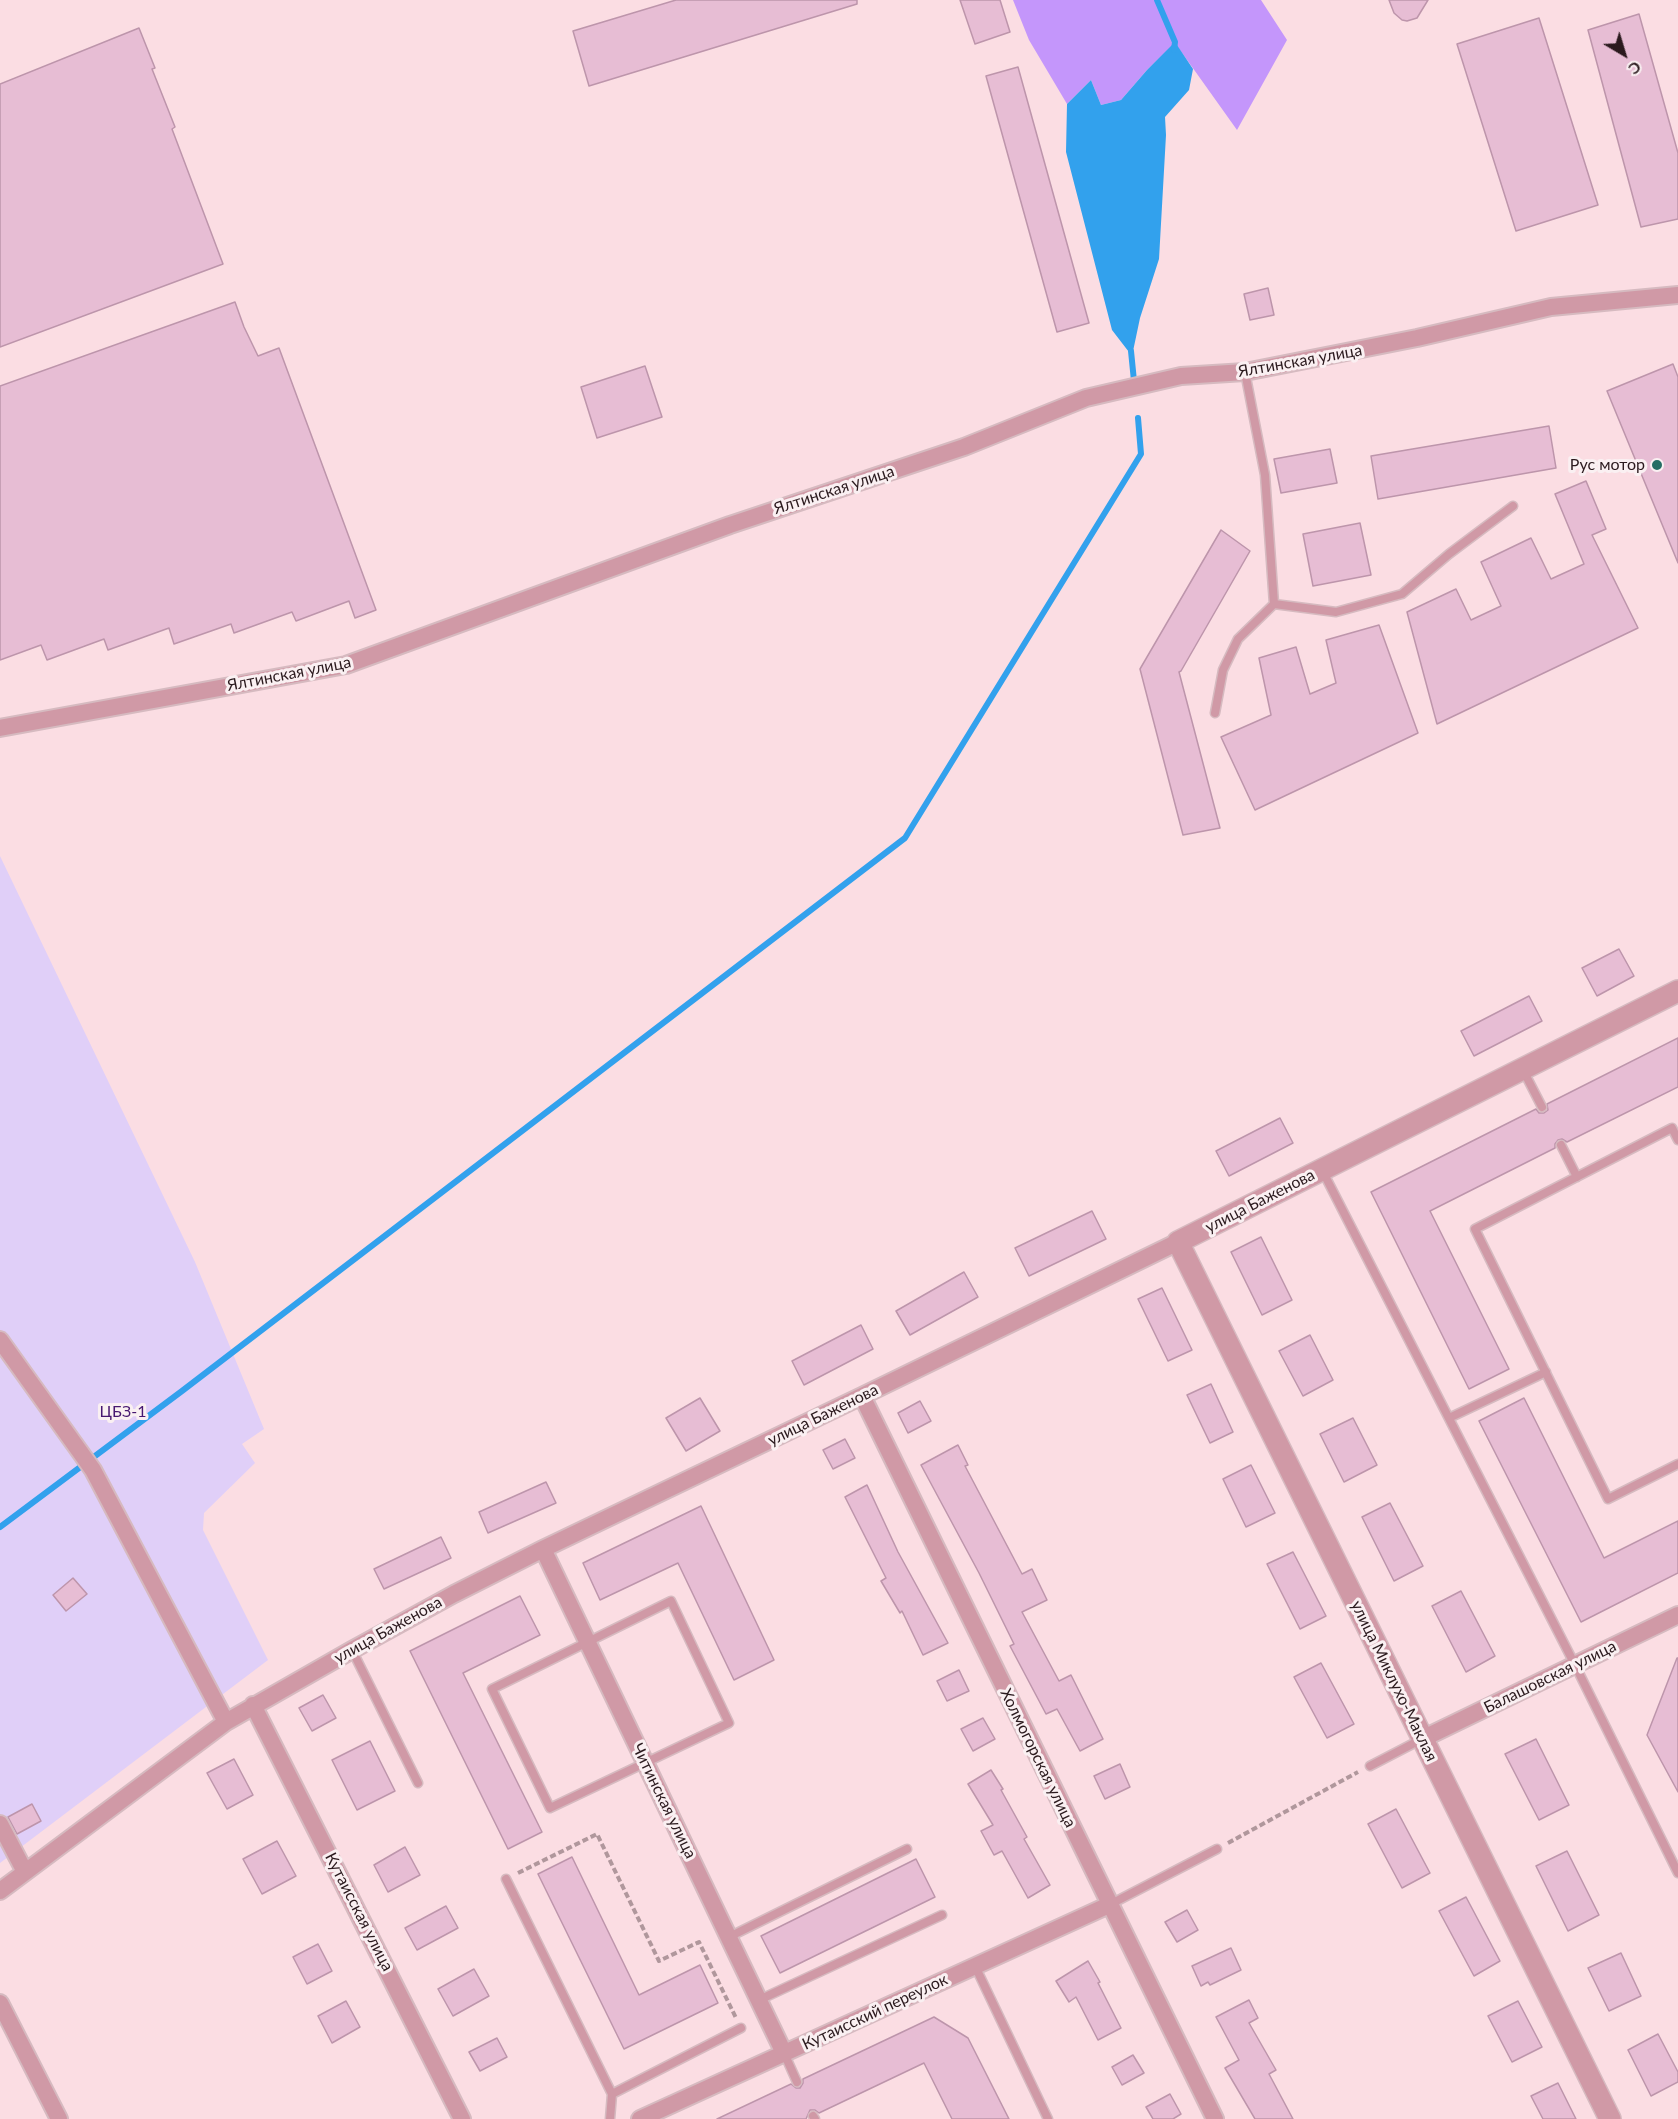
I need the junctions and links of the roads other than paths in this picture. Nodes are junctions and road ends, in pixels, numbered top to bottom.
1 (1678, 295) edge
2 (1245, 372) junction
3 (1513, 506) dead end
4 (1274, 604) junction
5 (1215, 713) dead end
6 (0, 728) edge
7 (1678, 991) edge
8 (1522, 1070) junction
9 (1542, 1107) dead end
10 (1678, 1140) edge
11 (1561, 1145) dead end
12 (1322, 1169) junction
13 (1577, 1177) junction
14 (1178, 1242) junction
15 (0, 1340) edge
16 (1546, 1372) junction
17 (862, 1396) junction
18 (1449, 1418) junction
19 (1678, 1464) edge
20 (543, 1549) junction
21 (1678, 1615) edge
22 (587, 1642) junction
23 (352, 1650) junction
24 (1575, 1665) junction
25 (253, 1705) junction
26 (226, 1722) junction
27 (1422, 1739) junction
28 (645, 1762) junction
29 (1370, 1766) road end
30 (418, 1783) dead end
31 (0, 1824) edge
32 (907, 1849) dead end
33 (1217, 1849) road end
34 (25, 1872) junction
35 (1678, 1873) edge
36 (506, 1879) road end
37 (0, 1891) edge
38 (1109, 1905) junction
39 (942, 1915) dead end
40 (729, 1936) junction
41 (975, 1966) junction
42 (759, 2000) junction
43 (0, 2003) edge
44 (741, 2028) road end
45 (784, 2053) junction
46 (797, 2082) dead end
47 (612, 2094) junction
48 (59, 2119) edge
49 (462, 2119) edge
50 (610, 2119) edge
51 (640, 2119) edge
52 (1048, 2119) edge
53 (1215, 2119) edge
54 (1610, 2119) edge

1 - 2 street, Ялтинская улица
2 - 4 lane
2 - 6 street, Ялтинская улица
3 - 4 lane
4 - 5 lane
7 - 8 street, улица Баженова
8 - 9 lane
8 - 12 street, улица Баженова
10 - 13 lane
11 - 13 lane
12 - 14 street, улица Баженова
12 - 18 lane
13 - 16 lane
14 - 17 street, улица Баженова
14 - 27 street, улица Миклухо-Маклая
15 - 26 street
16 - 18 lane
16 - 19 lane
17 - 20 street, улица Баженова
17 - 38 street, Холмогорская улица
18 - 24 lane
20 - 22 street, Читинская улица
20 - 23 street, улица Баженова
21 - 24 street, Балашовская улица
22 - 28 street, Читинская улица
22 - 28 lane
22 - 28 lane
23 - 25 street, улица Баженова
23 - 30 lane
24 - 27 street, Балашовская улица
24 - 35 lane
25 - 26 street, улица Баженова
25 - 49 street, Кутаисская улица
26 - 34 street, улица Баженова
27 - 29 lane
27 - 54 street, улица Миклухо-Маклая
28 - 40 street, Читинская улица
31 - 34 street
32 - 40 lane
33 - 38 lane
34 - 37 street, улица Баженова
36 - 47 lane
38 - 41 street, Кутаисский переулок
38 - 53 street, Холмогорская улица
39 - 42 lane
40 - 42 street, Читинская улица
41 - 45 street, Кутаисский переулок
41 - 52 lane
42 - 45 street, Читинская улица
43 - 48 street
44 - 47 lane
45 - 46 lane
45 - 51 street, Кутаисский переулок
47 - 50 lane

